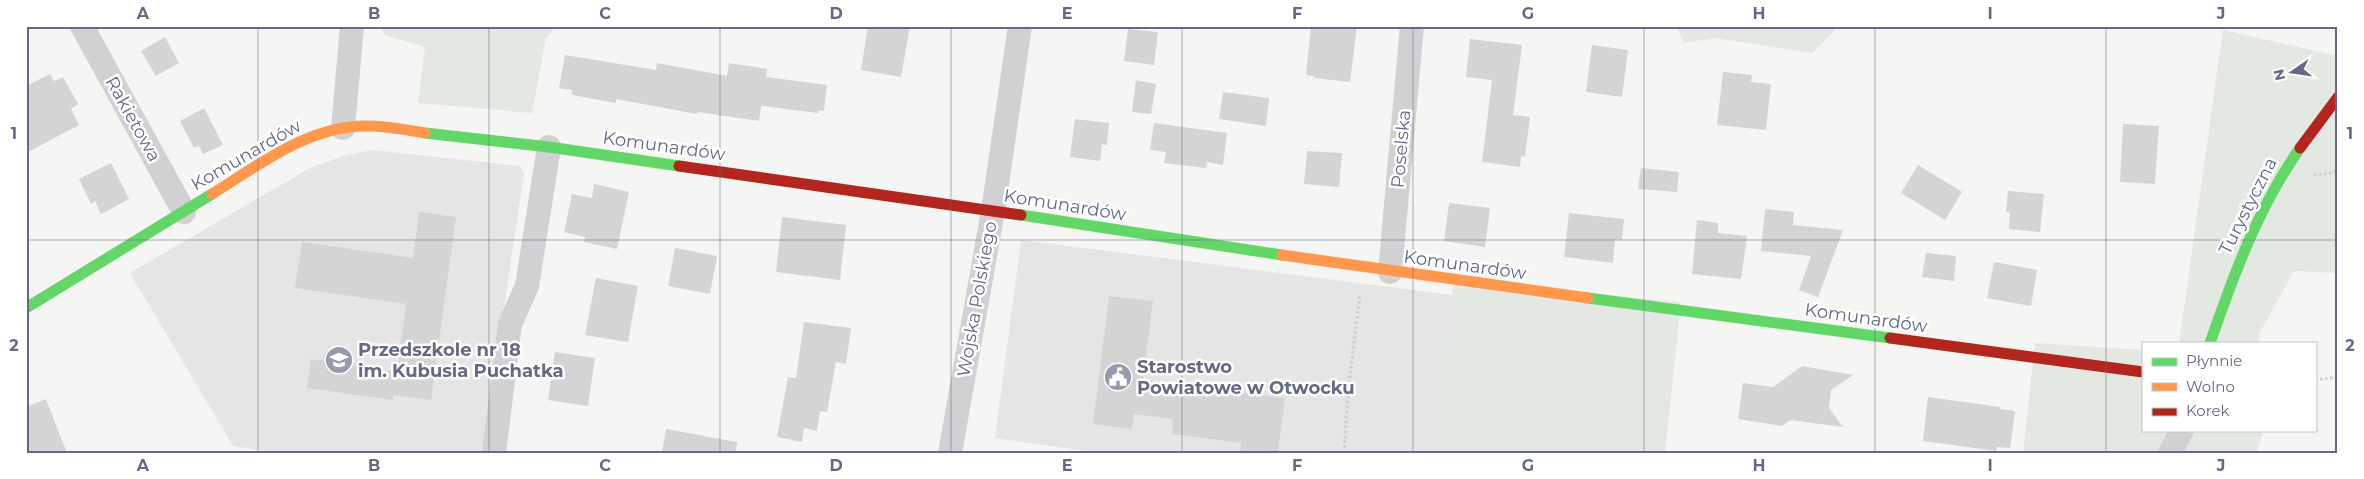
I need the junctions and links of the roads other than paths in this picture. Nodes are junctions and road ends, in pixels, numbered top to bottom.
1 (82, 26) edge
2 (352, 26) edge
3 (1020, 26) edge
4 (1412, 26) edge
5 (2338, 97) edge
6 (343, 128) junction
7 (549, 146) junction
8 (993, 211) junction
9 (184, 212) junction
10 (1390, 272) junction
11 (26, 308) edge
12 (2210, 342) edge
13 (2142, 372) edge
14 (2181, 432) edge
15 (494, 453) edge
16 (950, 453) edge
17 (2170, 453) edge

1 - 9 street, Rakietowa
2 - 6 street
3 - 8 street, Wojska Polskiego
4 - 10 street, Poselska
5 - 12 street, Turystyczna
6 - 7 street, Komunardów
6 - 9 street, Komunardów
7 - 8 street, Komunardów
7 - 15 street
8 - 10 street, Komunardów
8 - 16 street, Wojska Polskiego
9 - 11 street, Komunardów
10 - 13 street, Komunardów
14 - 17 street

